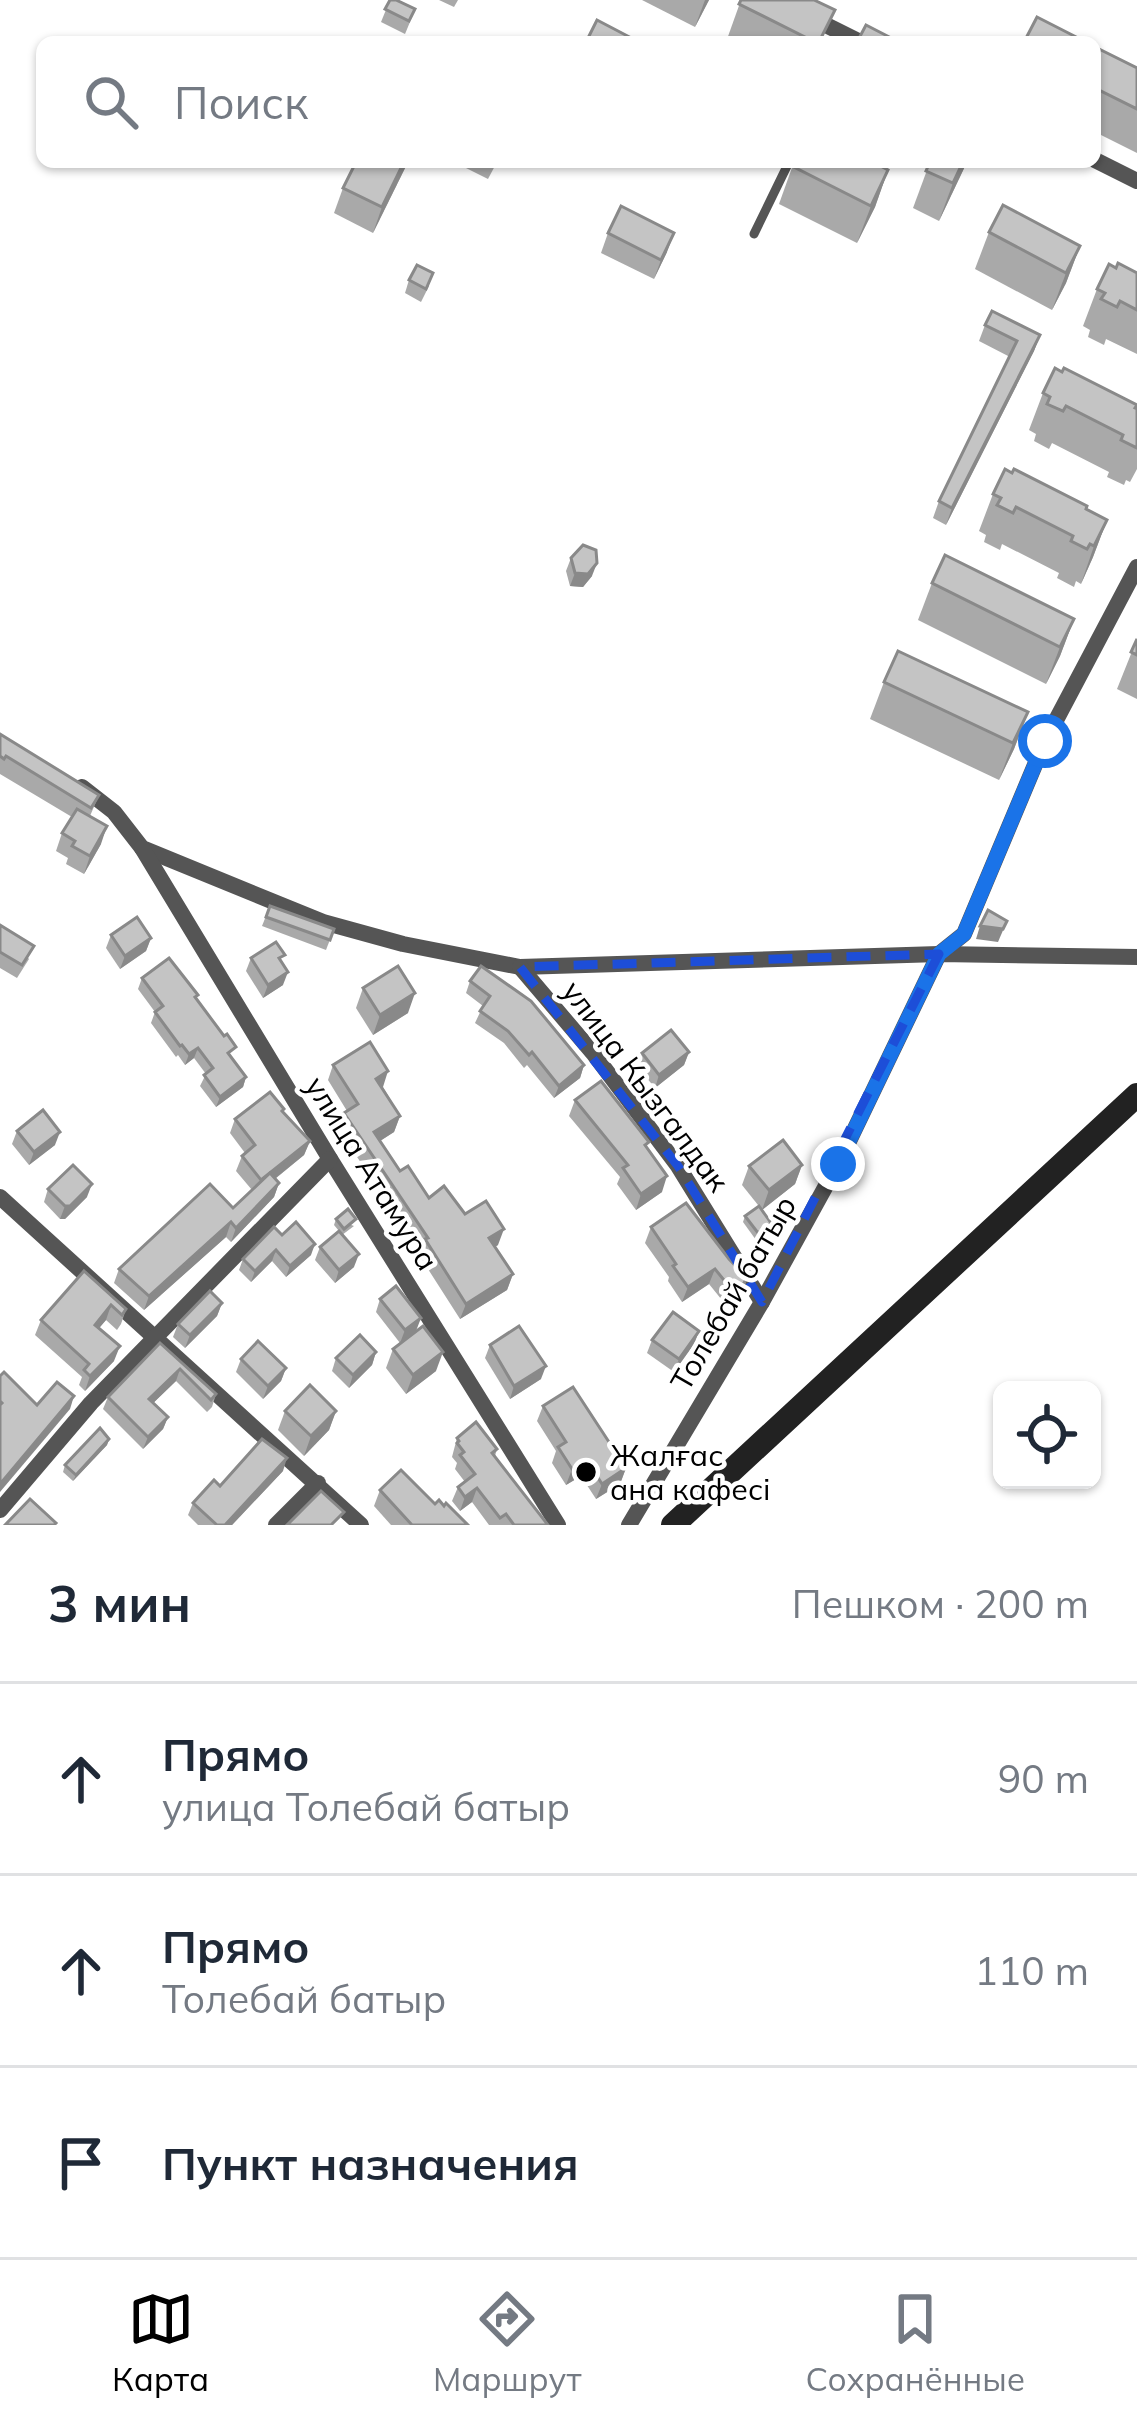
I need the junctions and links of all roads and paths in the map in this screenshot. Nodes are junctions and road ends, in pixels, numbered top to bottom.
1 (776, 0) edge
2 (844, 36) edge
3 (1101, 163) edge
4 (786, 168) edge
5 (1137, 182) edge
6 (754, 234) dead end
7 (1137, 567) edge
8 (60, 773) edge
9 (142, 848) junction
10 (939, 954) junction
11 (1137, 957) edge
12 (520, 967) junction
13 (1137, 1095) edge
14 (330, 1159) junction
15 (0, 1197) edge
16 (762, 1302) junction
17 (157, 1335) junction
18 (317, 1484) junction
19 (0, 1510) edge
20 (276, 1525) edge
21 (361, 1525) edge
22 (558, 1525) edge
23 (628, 1525) edge
24 (674, 1525) edge

1 - 2 street
3 - 5 street
4 - 6 lane
7 - 10 street
8 - 9 street, улица Атамура
9 - 12 street
9 - 14 street, улица Атамура
10 - 11 street
10 - 12 street
10 - 16 street, Толебай батыр
12 - 16 street, улица Кызгалдак
13 - 24 street
14 - 17 street
14 - 22 street, улица Атамура
15 - 17 street
16 - 23 street, Толебай батыр
17 - 18 street
17 - 19 street
18 - 20 street
18 - 21 street

